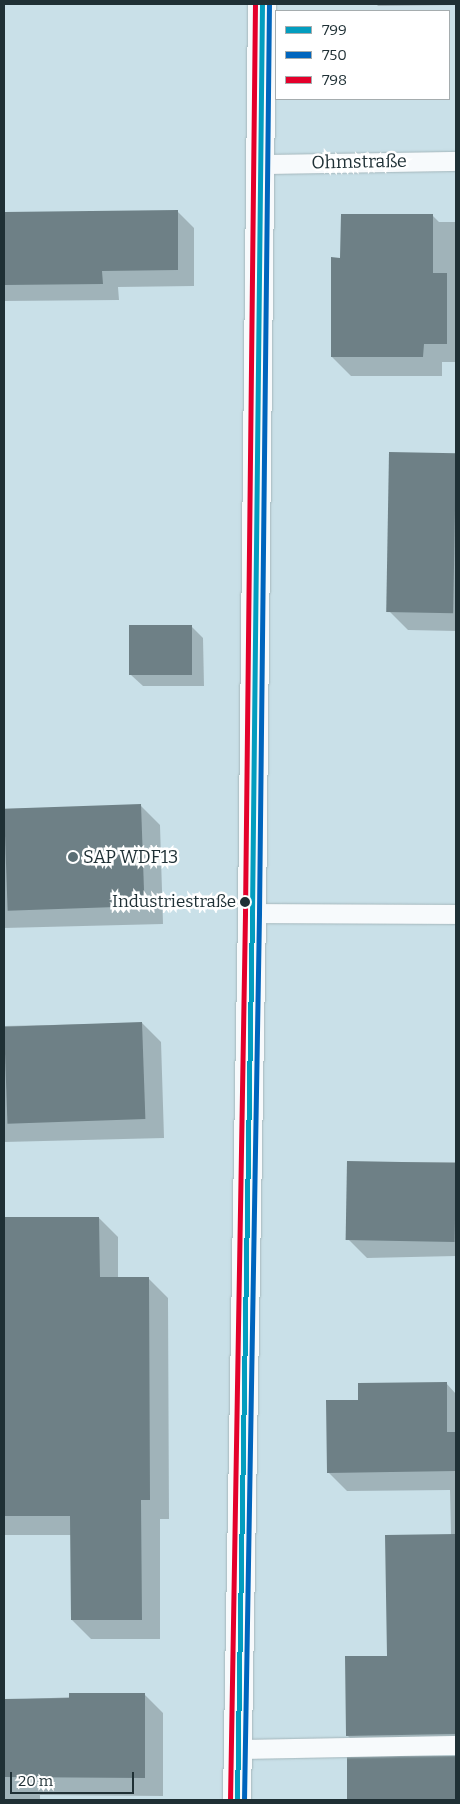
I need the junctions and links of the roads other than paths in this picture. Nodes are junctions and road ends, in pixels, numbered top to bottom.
1 (262, 4) edge
2 (456, 161) edge
3 (261, 164) junction
4 (252, 913) junction
5 (456, 914) edge
6 (456, 1745) edge
7 (238, 1749) junction
8 (237, 1800) edge

1 - 3 street
2 - 3 lane, Ohmstraße
3 - 4 street
4 - 5 lane
4 - 7 street
6 - 7 lane
7 - 8 street

